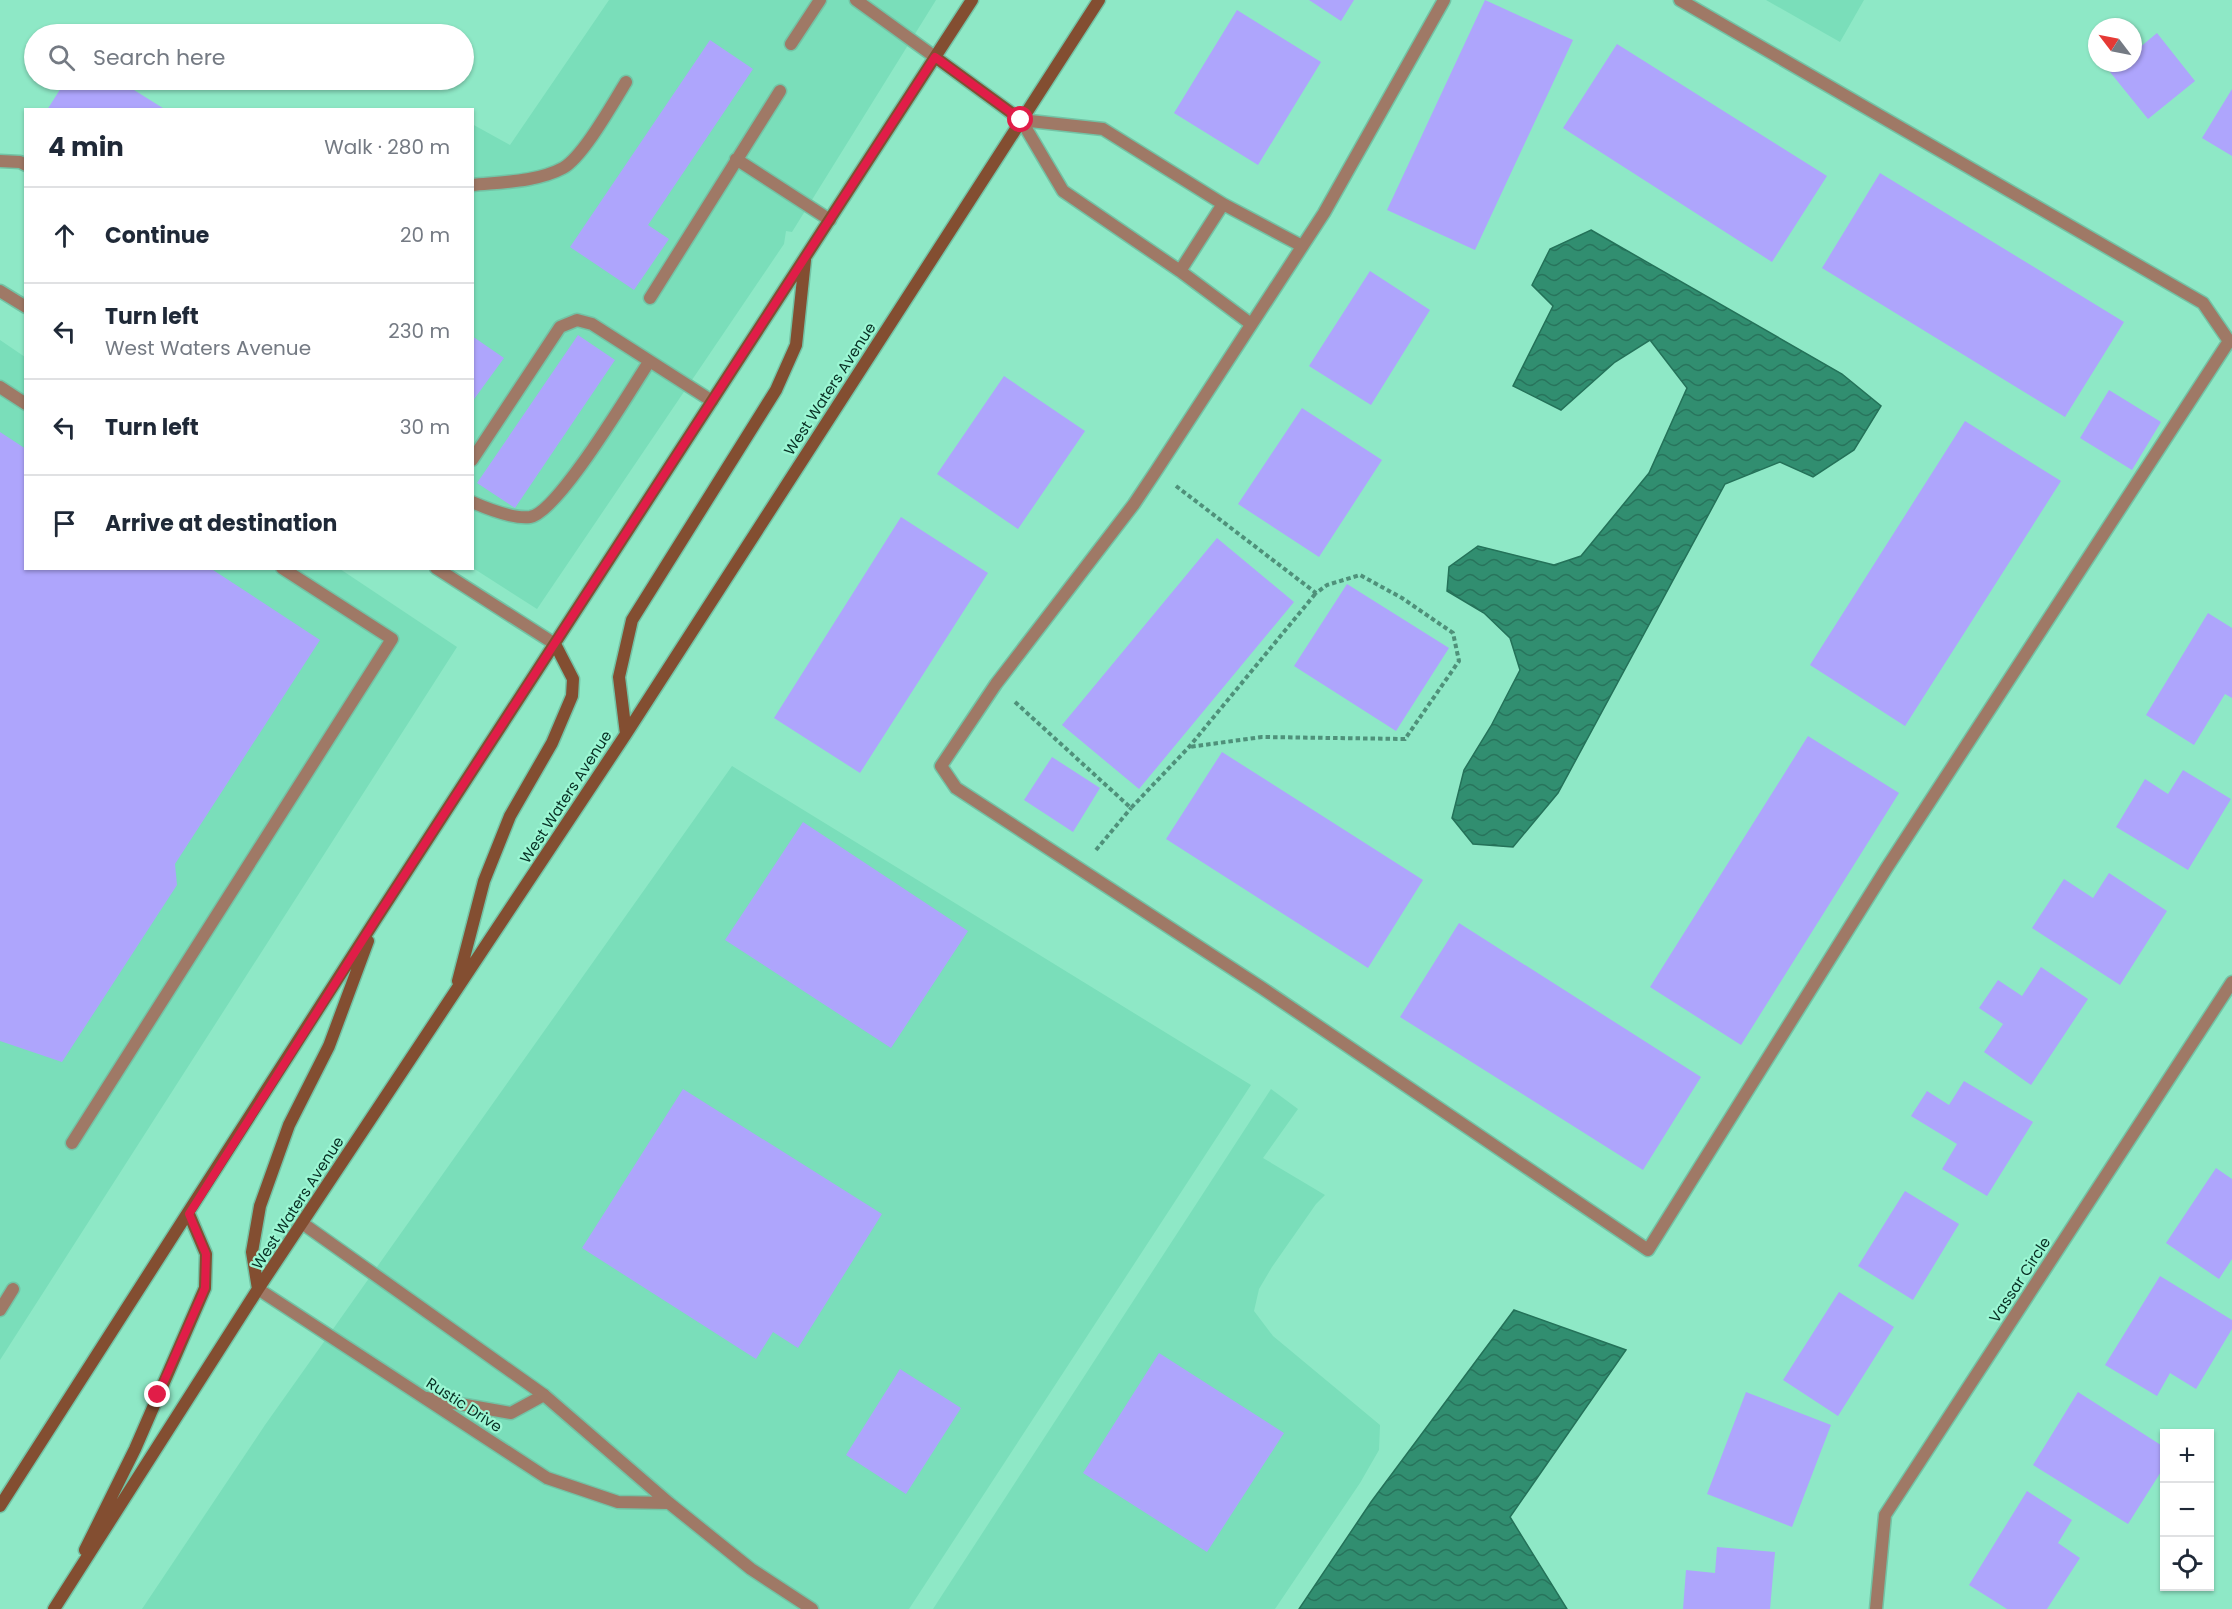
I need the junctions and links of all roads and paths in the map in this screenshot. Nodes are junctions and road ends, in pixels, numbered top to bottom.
1 (819, 0) edge
2 (856, 0) edge
3 (972, 0) edge
4 (1099, 0) edge
5 (1444, 0) edge
6 (1680, 0) edge
7 (791, 44) dead end
8 (935, 57) junction
9 (626, 82) dead end
10 (780, 91) dead end
11 (1021, 120) junction
12 (736, 159) junction
13 (0, 161) edge
14 (24, 164) edge
15 (474, 186) edge
16 (1223, 204) junction
17 (830, 220) junction
18 (1302, 246) junction
19 (806, 256) junction
20 (1180, 271) junction
21 (0, 291) edge
22 (650, 298) dead end
23 (24, 306) edge
24 (1251, 324) junction
25 (649, 362) junction
26 (0, 387) edge
27 (712, 400) junction
28 (24, 403) edge
29 (474, 457) edge
30 (1156, 471) junction
31 (474, 503) edge
32 (285, 570) edge
33 (439, 570) edge
34 (1316, 593) junction
35 (555, 644) junction
36 (996, 684) junction
37 (626, 734) junction
38 (1189, 747) junction
39 (1131, 808) junction
40 (1080, 869) junction
41 (376, 919) junction
42 (2232, 982) edge
43 (456, 991) junction
44 (72, 1143) dead end
45 (189, 1214) junction
46 (302, 1223) junction
47 (13, 1289) dead end
48 (258, 1289) junction
49 (0, 1310) edge
50 (544, 1395) junction
51 (426, 1398) junction
52 (669, 1503) junction
53 (1, 1507) edge
54 (62, 1597) junction
55 (54, 1609) edge
56 (812, 1609) edge
57 (1875, 1609) edge

1 - 7 street
2 - 8 street
3 - 8 main road
4 - 11 main road, West Waters Avenue
5 - 18 street
6 - 40 street
8 - 11 main road
8 - 17 main road
9 - 15 street
10 - 12 street
11 - 16 street
11 - 20 street
11 - 37 main road, West Waters Avenue
12 - 17 street
12 - 22 street
13 - 14 street
16 - 18 street
16 - 20 street
17 - 19 main road
18 - 24 street
19 - 27 main road
19 - 37 main road
20 - 24 street
21 - 23 street
24 - 30 street
25 - 27 street
25 - 29 street
25 - 31 street
26 - 28 street
27 - 35 main road
30 - 34 path
30 - 36 street
32 - 44 street
33 - 35 street
34 - 38 path
34 - 38 path
35 - 41 main road
35 - 43 main road
36 - 39 path
36 - 40 street
37 - 43 main road, West Waters Avenue
38 - 39 path
39 - 40 path
41 - 45 main road
41 - 48 main road
42 - 57 street, Vassar Circle
43 - 46 main road, West Waters Avenue
45 - 53 main road
45 - 54 main road
46 - 48 main road, West Waters Avenue
46 - 50 street
47 - 49 street
48 - 51 street, Rustic Drive
48 - 54 main road, West Waters Avenue
50 - 51 street
50 - 52 street
51 - 52 street, Rustic Drive
52 - 56 street
54 - 55 main road, West Waters Avenue

